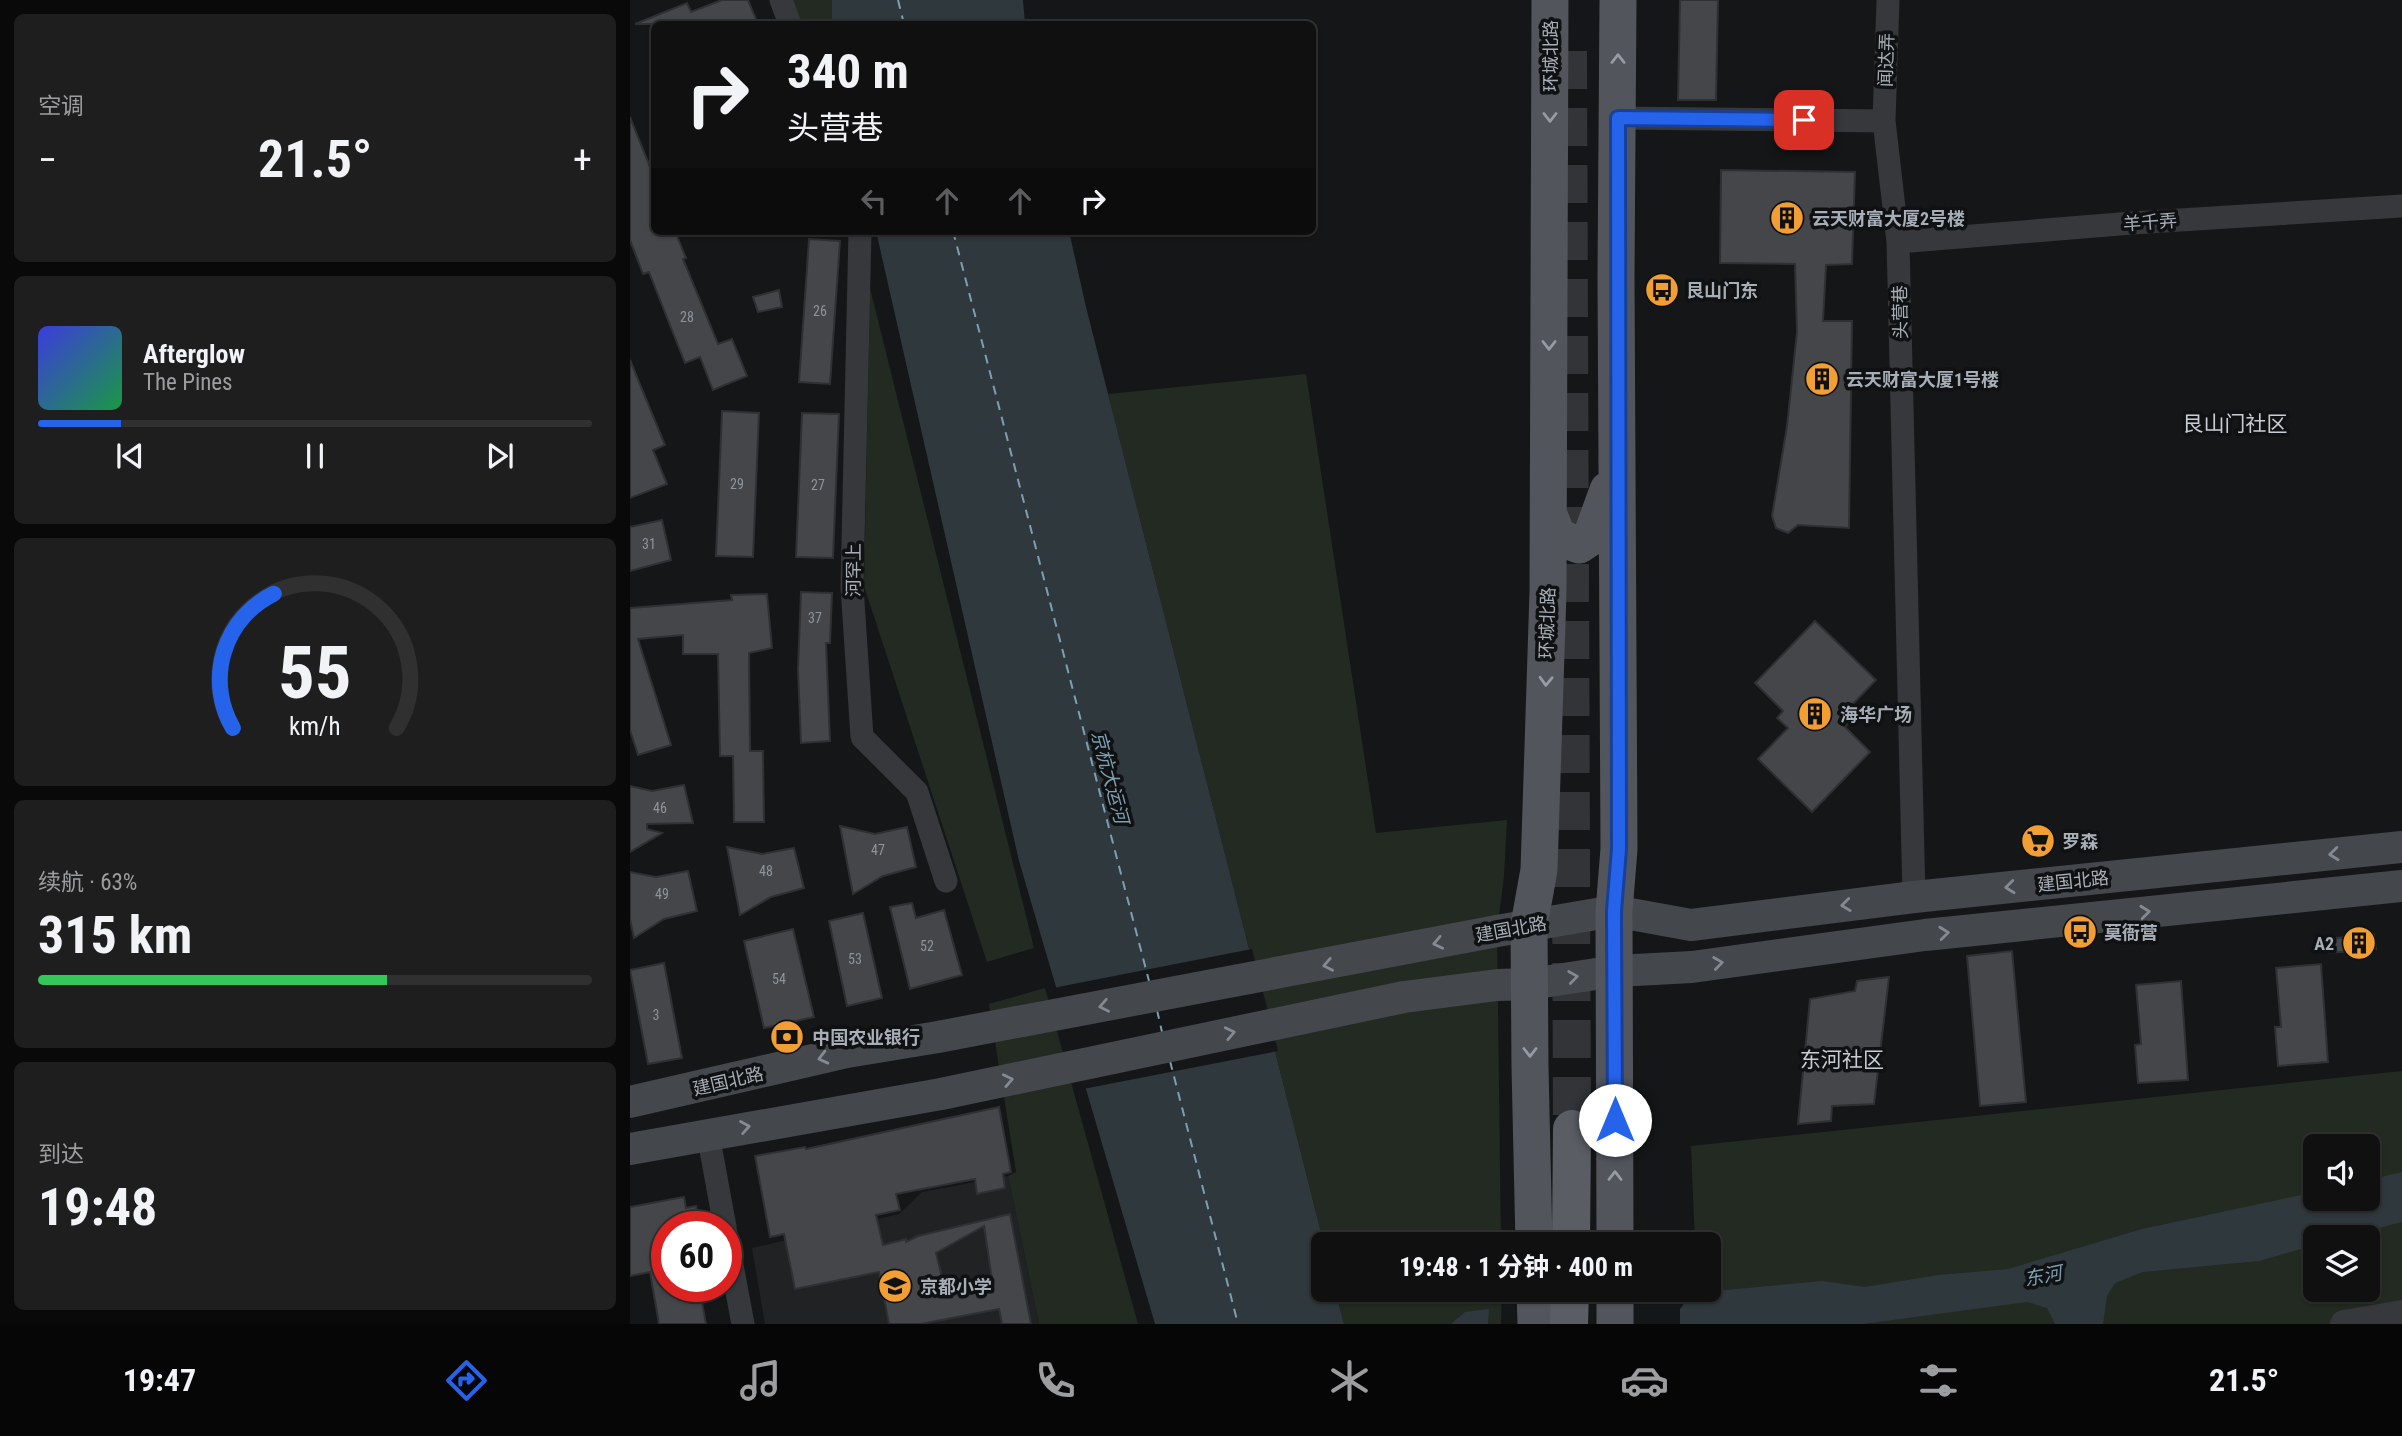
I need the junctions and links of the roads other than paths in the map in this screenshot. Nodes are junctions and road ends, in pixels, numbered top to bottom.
1 (781, 0) edge
2 (1550, 0) edge
3 (1618, 0) edge
4 (1888, 0) edge
5 (789, 21) edge
6 (1618, 118) junction
7 (1884, 121) junction
8 (2402, 206) edge
9 (860, 235) edge
10 (1898, 242) junction
11 (1617, 462) junction
12 (1549, 515) junction
13 (2402, 847) edge
14 (946, 881) dead end
15 (2402, 886) edge
16 (1914, 897) junction
17 (1614, 911) junction
18 (1529, 925) junction
19 (1616, 971) junction
20 (1530, 984) junction
21 (630, 1102) edge
22 (1572, 1129) tunnel mouth
23 (708, 1134) junction
24 (630, 1149) edge
25 (722, 1211) edge
26 (1534, 1232) edge
27 (1571, 1232) edge
28 (1615, 1232) edge
29 (739, 1302) edge
30 (1535, 1302) edge
31 (1570, 1302) edge
32 (1615, 1302) edge
33 (2402, 1314) edge
34 (743, 1324) edge
35 (1536, 1324) edge
36 (1569, 1324) edge
37 (1615, 1324) edge
38 (2344, 1324) edge

1 - 5 street
2 -> 12 main road, 环城北路
6 -> 3 main road
4 - 7 street, 闻达弄
6 - 7 street
6 - 11 main road
7 - 10 street, 头营巷
8 - 10 street, 羊千弄
9 - 14 street, 河罕上
10 - 16 street, 头营巷
11 - 12 main road
11 - 17 main road
12 -> 18 main road, 环城北路
13 -> 16 main road, 建国北路
19 -> 15 main road
16 -> 17 main road, 建国北路
17 - 18 main road, 建国北路
17 - 19 main road
18 - 20 main road, 环城北路
18 -> 21 main road, 建国北路
20 -> 19 main road
28 -> 19 main road
23 -> 20 main road
20 -> 26 main road, 环城北路
22 - 27 highway
23 - 24 main road
23 - 25 street
29 - 34 street
30 - 35 main road
31 - 36 highway
32 - 37 main road
33 - 38 street

